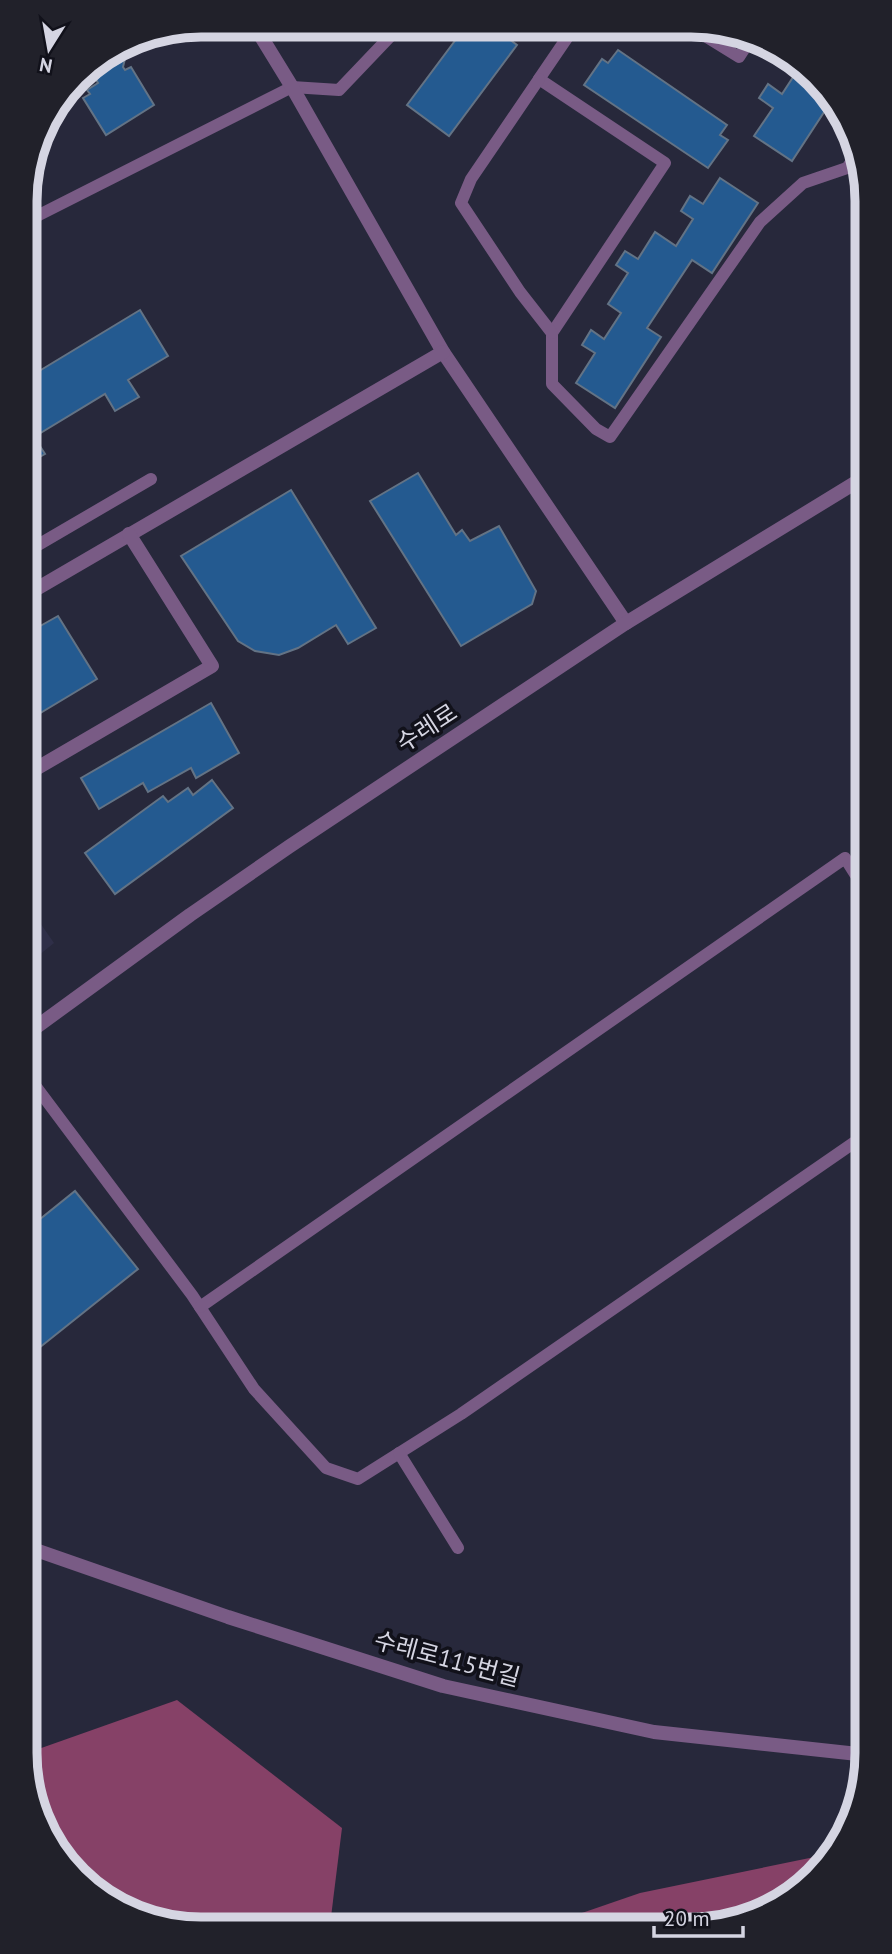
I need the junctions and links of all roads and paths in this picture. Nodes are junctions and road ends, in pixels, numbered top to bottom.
1 (261, 37) edge
2 (390, 37) edge
3 (564, 37) edge
4 (708, 38) edge
5 (746, 46) edge
6 (539, 79) junction
7 (292, 87) junction
8 (851, 163) edge
9 (37, 216) edge
10 (552, 333) junction
11 (443, 352) junction
12 (151, 479) dead end
13 (855, 483) edge
14 (130, 534) junction
15 (37, 546) edge
16 (37, 589) edge
17 (626, 623) junction
18 (37, 768) edge
19 (855, 874) edge
20 (37, 1026) edge
21 (37, 1088) edge
22 (855, 1142) edge
23 (200, 1307) junction
24 (398, 1453) junction
25 (458, 1548) dead end
26 (37, 1550) edge
27 (855, 1754) edge

1 - 7 street
2 - 7 lane
3 - 6 lane
4 - 5 lane
6 - 10 lane
6 - 10 lane
7 - 9 lane
7 - 11 street
8 - 10 lane
11 - 14 street
11 - 17 street
12 - 15 lane
13 - 17 street, 수레로
14 - 16 street
14 - 18 street
17 - 20 street, 수레로
19 - 23 lane
21 - 23 lane
22 - 24 lane
23 - 24 lane
24 - 25 lane
26 - 27 street, 수레로115번길

